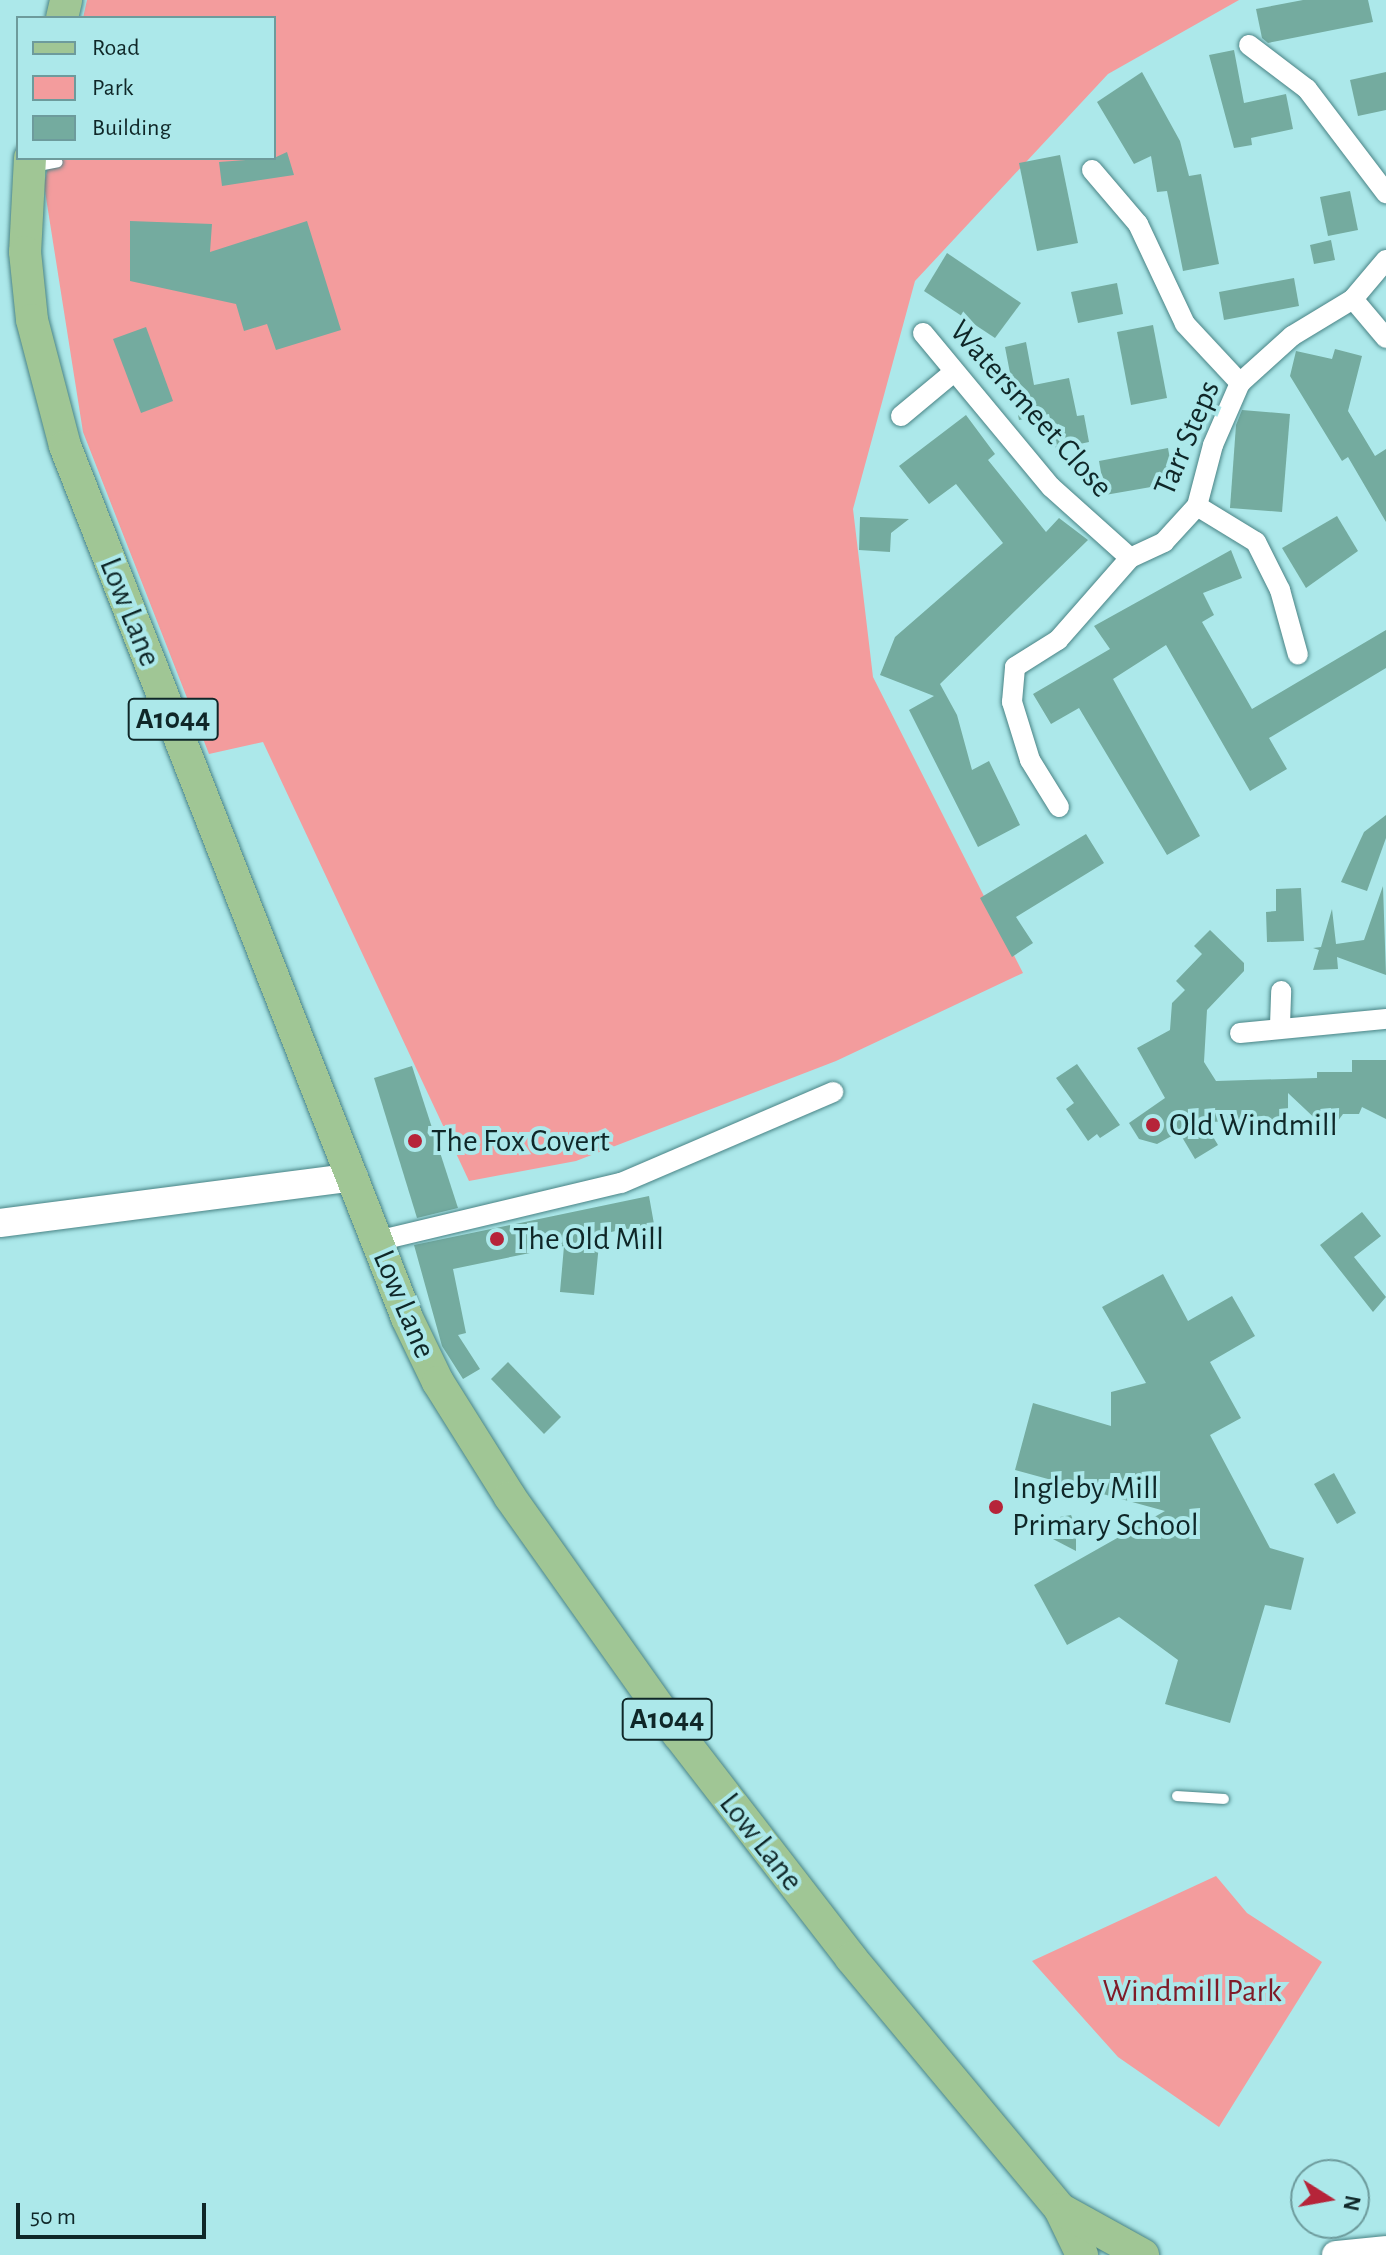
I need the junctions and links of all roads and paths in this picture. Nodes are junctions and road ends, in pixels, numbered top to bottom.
1 (1249, 45) dead end
2 (38, 163) edge
3 (1092, 170) dead end
4 (1386, 193) edge
5 (1386, 260) edge
6 (1353, 299) junction
7 (923, 333) dead end
8 (1386, 338) edge
9 (954, 372) junction
10 (1240, 383) junction
11 (901, 416) dead end
12 (1197, 506) junction
13 (1130, 558) junction
14 (1298, 655) dead end
15 (1059, 807) dead end
16 (1281, 991) dead end
17 (1386, 1019) edge
18 (1280, 1025) junction
19 (1240, 1033) dead end
20 (833, 1092) dead end
21 (354, 1177) junction
22 (0, 1223) edge
23 (377, 1241) junction
24 (1177, 1796) dead end
25 (1224, 1799) dead end
26 (1060, 2209) junction
27 (1386, 2250) edge
28 (1082, 2255) edge
29 (1143, 2255) edge
30 (1336, 2255) edge

1 - 4 street
2 - 21 main road, Low Lane / A1044
3 - 10 street
5 - 6 street, Tarr Steps
6 - 8 street
6 - 10 street, Tarr Steps
7 - 9 street, Watersmeet Close
9 - 11 street
9 - 13 street, Watersmeet Close
10 - 12 street, Tarr Steps
12 - 13 street, Tarr Steps
12 - 14 street
13 - 15 street, Tarr Steps
16 - 18 street
17 - 18 street
18 - 19 street
20 - 23 street
21 - 22 street
21 - 23 main road, Low Lane / A1044
23 - 26 main road, Low Lane / A1044
24 - 25 lane
26 - 28 main road, Low Lane / A1044
26 - 29 main road, Low Lane / A1044
27 - 30 street

